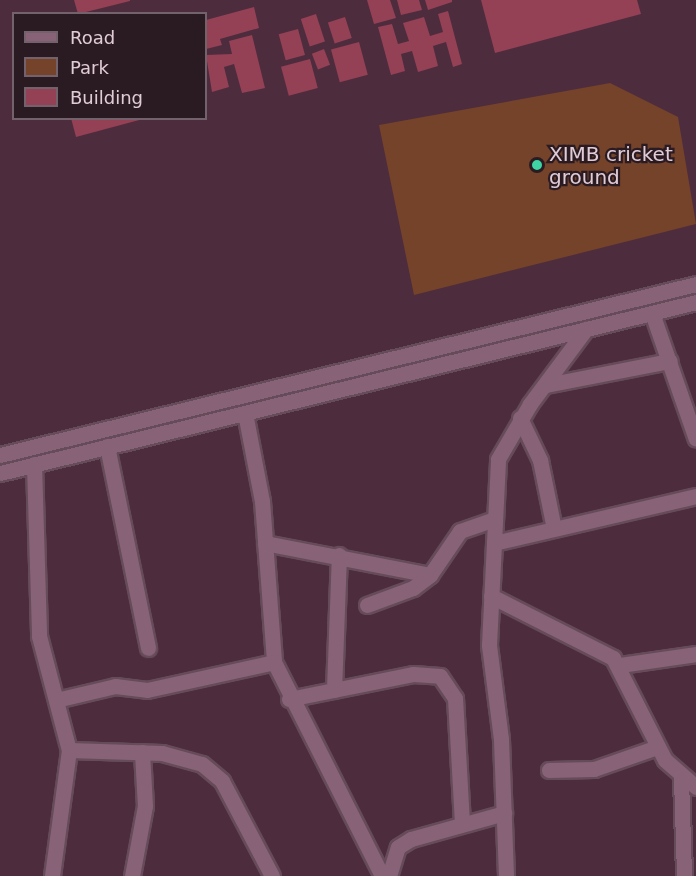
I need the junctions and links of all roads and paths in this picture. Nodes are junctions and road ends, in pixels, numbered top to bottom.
1 (696, 284) edge
2 (696, 302) edge
3 (652, 313) junction
4 (586, 329) junction
5 (670, 361) junction
6 (546, 385) junction
7 (245, 413) junction
8 (520, 418) junction
9 (696, 439) edge
10 (108, 446) junction
11 (0, 455) edge
12 (34, 464) junction
13 (0, 473) edge
14 (696, 496) edge
15 (495, 519) junction
16 (554, 529) junction
17 (265, 543) junction
18 (494, 543) junction
19 (339, 555) junction
20 (430, 575) junction
21 (491, 596) junction
22 (367, 605) dead end
23 (148, 648) dead end
24 (696, 654) edge
25 (274, 662) junction
26 (620, 665) junction
27 (334, 690) junction
28 (289, 699) junction
29 (56, 700) junction
30 (657, 747) junction
31 (69, 750) junction
32 (142, 752) junction
33 (549, 770) dead end
34 (681, 778) junction
35 (696, 787) edge
36 (504, 813) junction
37 (462, 824) junction
38 (52, 876) edge
39 (132, 876) edge
40 (272, 876) edge
41 (382, 876) edge
42 (389, 876) edge
43 (506, 876) edge
44 (684, 876) edge

1 - 11 street
2 - 3 street
3 - 4 street
3 - 5 street
4 - 6 street
4 - 7 street
5 - 6 street
5 - 9 street
6 - 8 street
7 - 10 street
7 - 17 street
8 - 15 street
8 - 16 street
10 - 12 street
10 - 23 street
12 - 13 street
12 - 29 street
14 - 16 street
15 - 18 street
15 - 20 street
16 - 18 street
17 - 19 street
17 - 25 street
18 - 21 street
19 - 20 street
19 - 27 street
20 - 22 street
21 - 26 street
21 - 36 street
24 - 26 street
25 - 28 street
25 - 29 street
26 - 30 street
27 - 28 street
27 - 37 street
28 - 41 street
29 - 31 street
30 - 33 street
30 - 34 street
31 - 32 street
31 - 38 street
32 - 39 street
32 - 40 street
34 - 35 street
34 - 44 street
36 - 37 street
36 - 43 street
37 - 42 street

